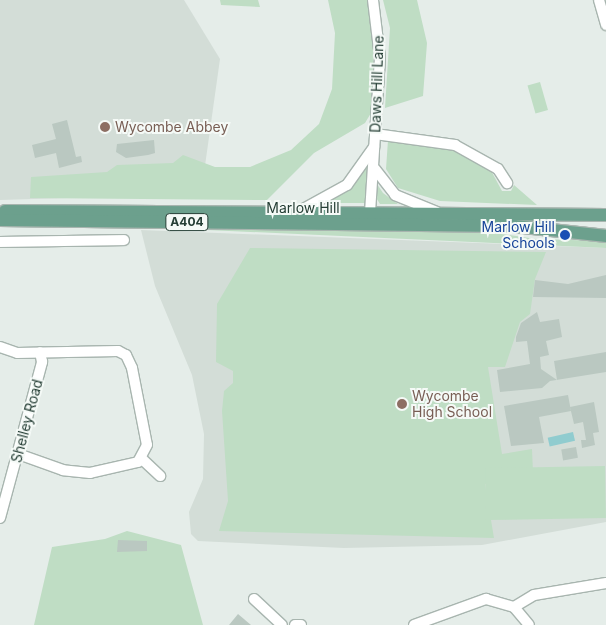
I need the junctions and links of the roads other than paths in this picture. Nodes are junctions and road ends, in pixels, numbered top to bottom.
1 (373, 0) edge
2 (599, 0) edge
3 (606, 25) edge
4 (374, 134) junction
5 (374, 148) junction
6 (374, 169) junction
7 (506, 184) dead end
8 (0, 211) edge
9 (297, 212) junction
10 (440, 213) junction
11 (606, 215) edge
12 (372, 218) junction
13 (0, 220) edge
14 (606, 236) edge
15 (124, 240) dead end
16 (0, 242) edge
17 (0, 347) edge
18 (40, 352) junction
19 (18, 454) junction
20 (142, 459) junction
21 (160, 476) dead end
22 (0, 518) edge
23 (606, 582) edge
24 (254, 599) dead end
25 (514, 607) junction
26 (282, 625) edge
27 (295, 625) edge
28 (301, 625) edge
29 (414, 625) edge
30 (529, 625) edge

1 - 4 street, Daws Hill Lane
2 - 3 street
4 - 5 street, Daws Hill Lane
4 - 7 street
5 - 6 street, Daws Hill Lane
5 - 9 street
6 - 10 street
6 - 12 street, Daws Hill Lane
8 - 9 main road, Marlow Hill / A404
9 - 12 main road, Marlow Hill / A404
10 - 11 main road, Marlow Hill / A404
10 - 12 main road, Marlow Hill / A404
12 - 13 main road, Marlow Hill / A404
12 - 14 main road, Marlow Hill / A404
15 - 16 street
17 - 18 street
18 - 19 street, Shelley Road
18 - 20 street
19 - 20 street
19 - 22 street, Shelley Road
20 - 21 street
23 - 25 street
24 - 26 street
25 - 29 street
25 - 30 street
27 - 28 street

